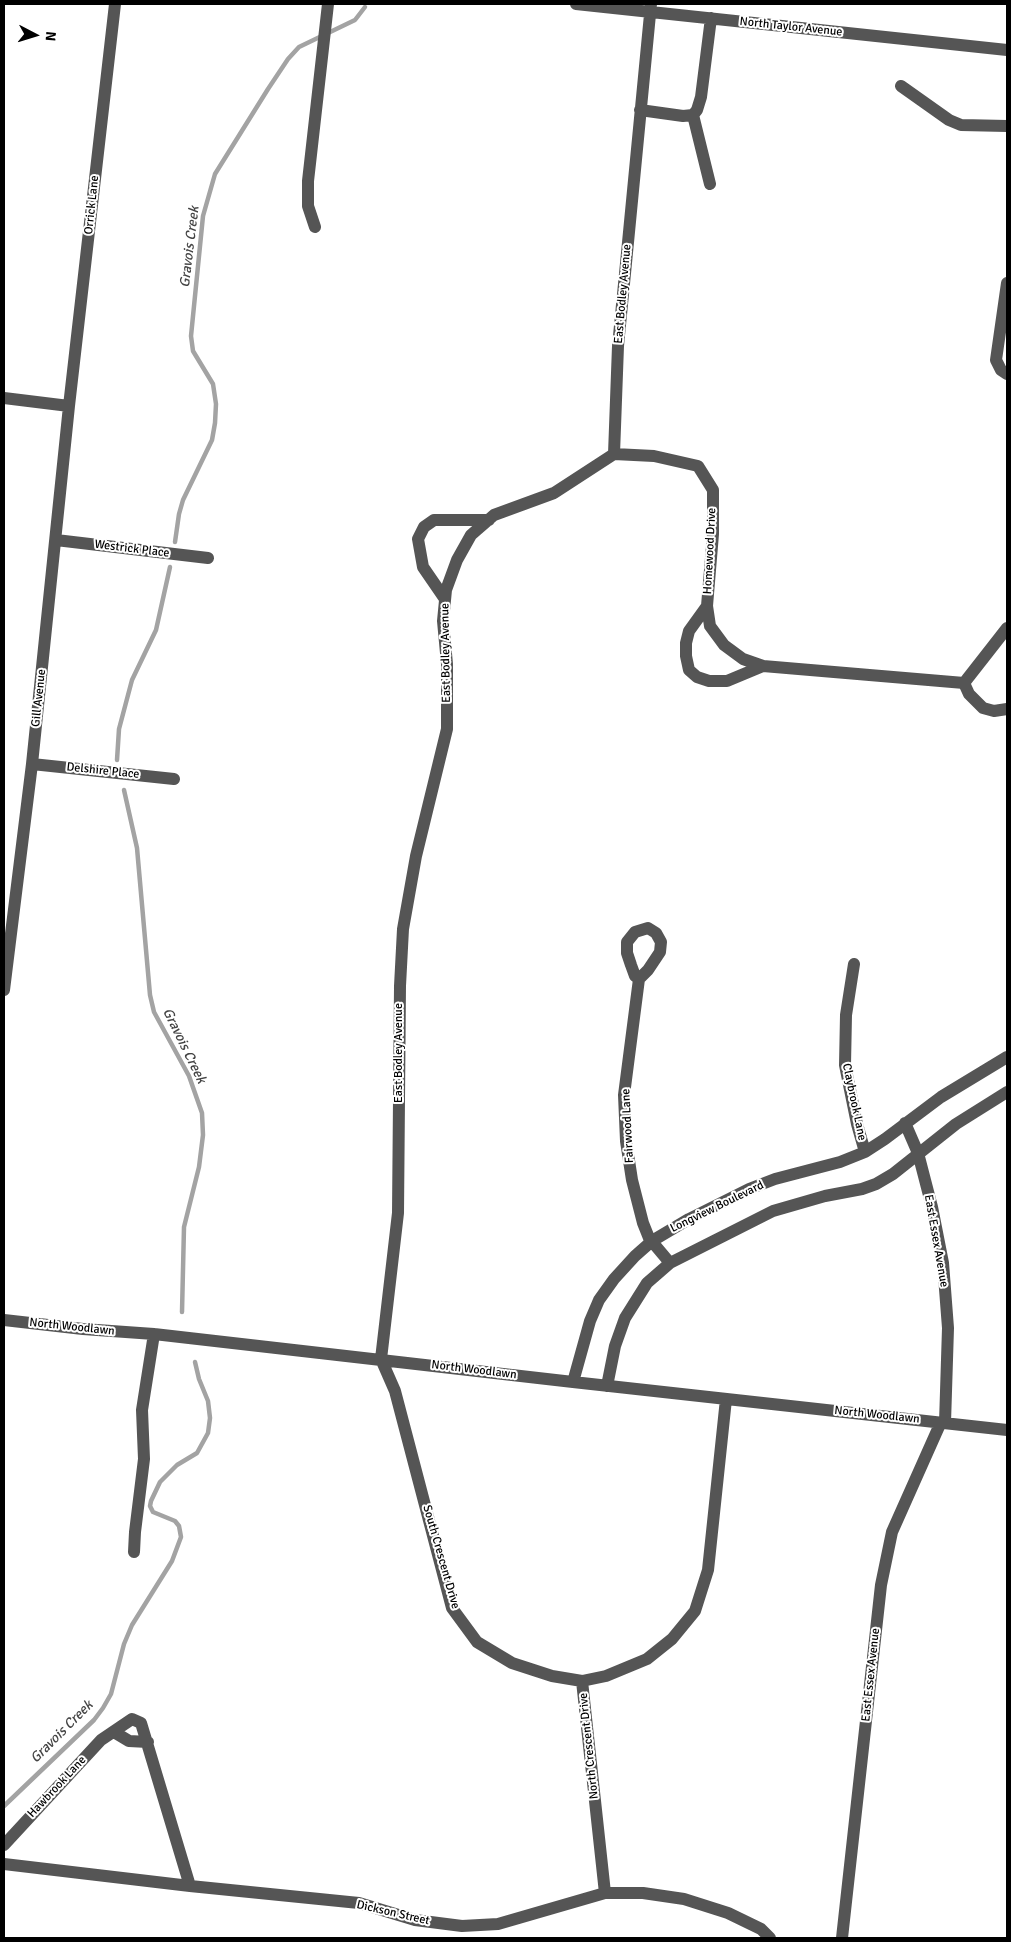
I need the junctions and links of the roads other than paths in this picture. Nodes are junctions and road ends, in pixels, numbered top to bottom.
1 (115, 4) edge
2 (328, 4) edge
3 (576, 4) edge
4 (650, 8) edge
5 (711, 18) junction
6 (1007, 50) edge
7 (901, 86) dead end
8 (640, 110) junction
9 (693, 115) junction
10 (1007, 126) edge
11 (710, 184) dead end
12 (315, 227) dead end
13 (1007, 283) edge
14 (1004, 332) edge
15 (1007, 374) edge
16 (4, 398) edge
17 (69, 406) junction
18 (614, 454) junction
19 (489, 520) junction
20 (56, 540) junction
21 (208, 558) dead end
22 (445, 599) junction
23 (707, 606) junction
24 (1007, 628) edge
25 (763, 666) junction
26 (964, 684) junction
27 (1007, 709) edge
28 (32, 764) junction
29 (174, 779) dead end
30 (854, 964) dead end
31 (639, 979) dead end
32 (4, 990) edge
33 (1007, 1056) edge
34 (1007, 1092) edge
35 (906, 1123) junction
36 (865, 1152) junction
37 (918, 1153) junction
38 (652, 1241) junction
39 (670, 1264) junction
40 (4, 1320) edge
41 (154, 1334) junction
42 (381, 1359) junction
43 (574, 1382) junction
44 (607, 1386) junction
45 (726, 1399) junction
46 (943, 1422) junction
47 (1007, 1430) edge
48 (134, 1552) dead end
49 (582, 1681) junction
50 (114, 1732) junction
51 (148, 1742) junction
52 (4, 1845) edge
53 (4, 1864) edge
54 (190, 1886) junction
55 (605, 1893) junction
56 (770, 1938) edge
57 (842, 1938) edge

1 - 17 street, Orrick Lane
2 - 12 street
3 - 4 street, North Taylor Avenue
4 - 5 street, North Taylor Avenue
4 - 8 street, East Bodley Avenue
5 - 6 street, North Taylor Avenue
5 - 9 street
7 - 10 street
8 - 9 street
8 - 18 street, East Bodley Avenue
9 - 11 street
13 - 14 street
14 - 15 street
16 - 17 street
17 - 20 street, Gill Avenue
18 - 19 street, East Bodley Avenue
18 - 23 street, Homewood Drive
19 - 22 street, East Bodley Avenue
19 - 22 street
20 - 21 street, Westrick Place
20 - 28 street, Gill Avenue
22 - 42 street, East Bodley Avenue
23 - 25 street, Homewood Drive
23 - 25 street, Homewood Drive
24 - 26 street
25 - 26 street, Homewood Drive
26 - 27 street
28 - 29 street, Delshire Place
28 - 32 street, Gill Avenue
30 - 36 street, Claybrook Lane
31 - 38 street, Fairwood Lane
33 - 35 street, Longview Boulevard
34 - 37 street
35 - 36 street, Longview Boulevard
35 - 37 street, East Essex Avenue
36 - 38 street, Longview Boulevard
37 - 39 street
37 - 46 street, East Essex Avenue
38 - 39 street, Fairwood Lane
38 - 43 street, Longview Boulevard
39 - 44 street
40 - 41 street, North Woodlawn
41 - 42 street, North Woodlawn
41 - 48 street
42 - 43 street, North Woodlawn
42 - 49 street, South Crescent Drive
43 - 44 street, North Woodlawn
44 - 45 street, North Woodlawn
45 - 46 street, North Woodlawn
45 - 49 street, North Crescent Drive
46 - 47 street, North Woodlawn
46 - 57 street, East Essex Avenue
49 - 55 street, North Crescent Drive
50 - 51 street
50 - 51 street, Hawbrook Lane
50 - 52 street, Hawbrook Lane
51 - 54 street, Hawbrook Lane
53 - 54 street, Dickson Street
54 - 55 street, Dickson Street
55 - 56 street, Dickson Street

